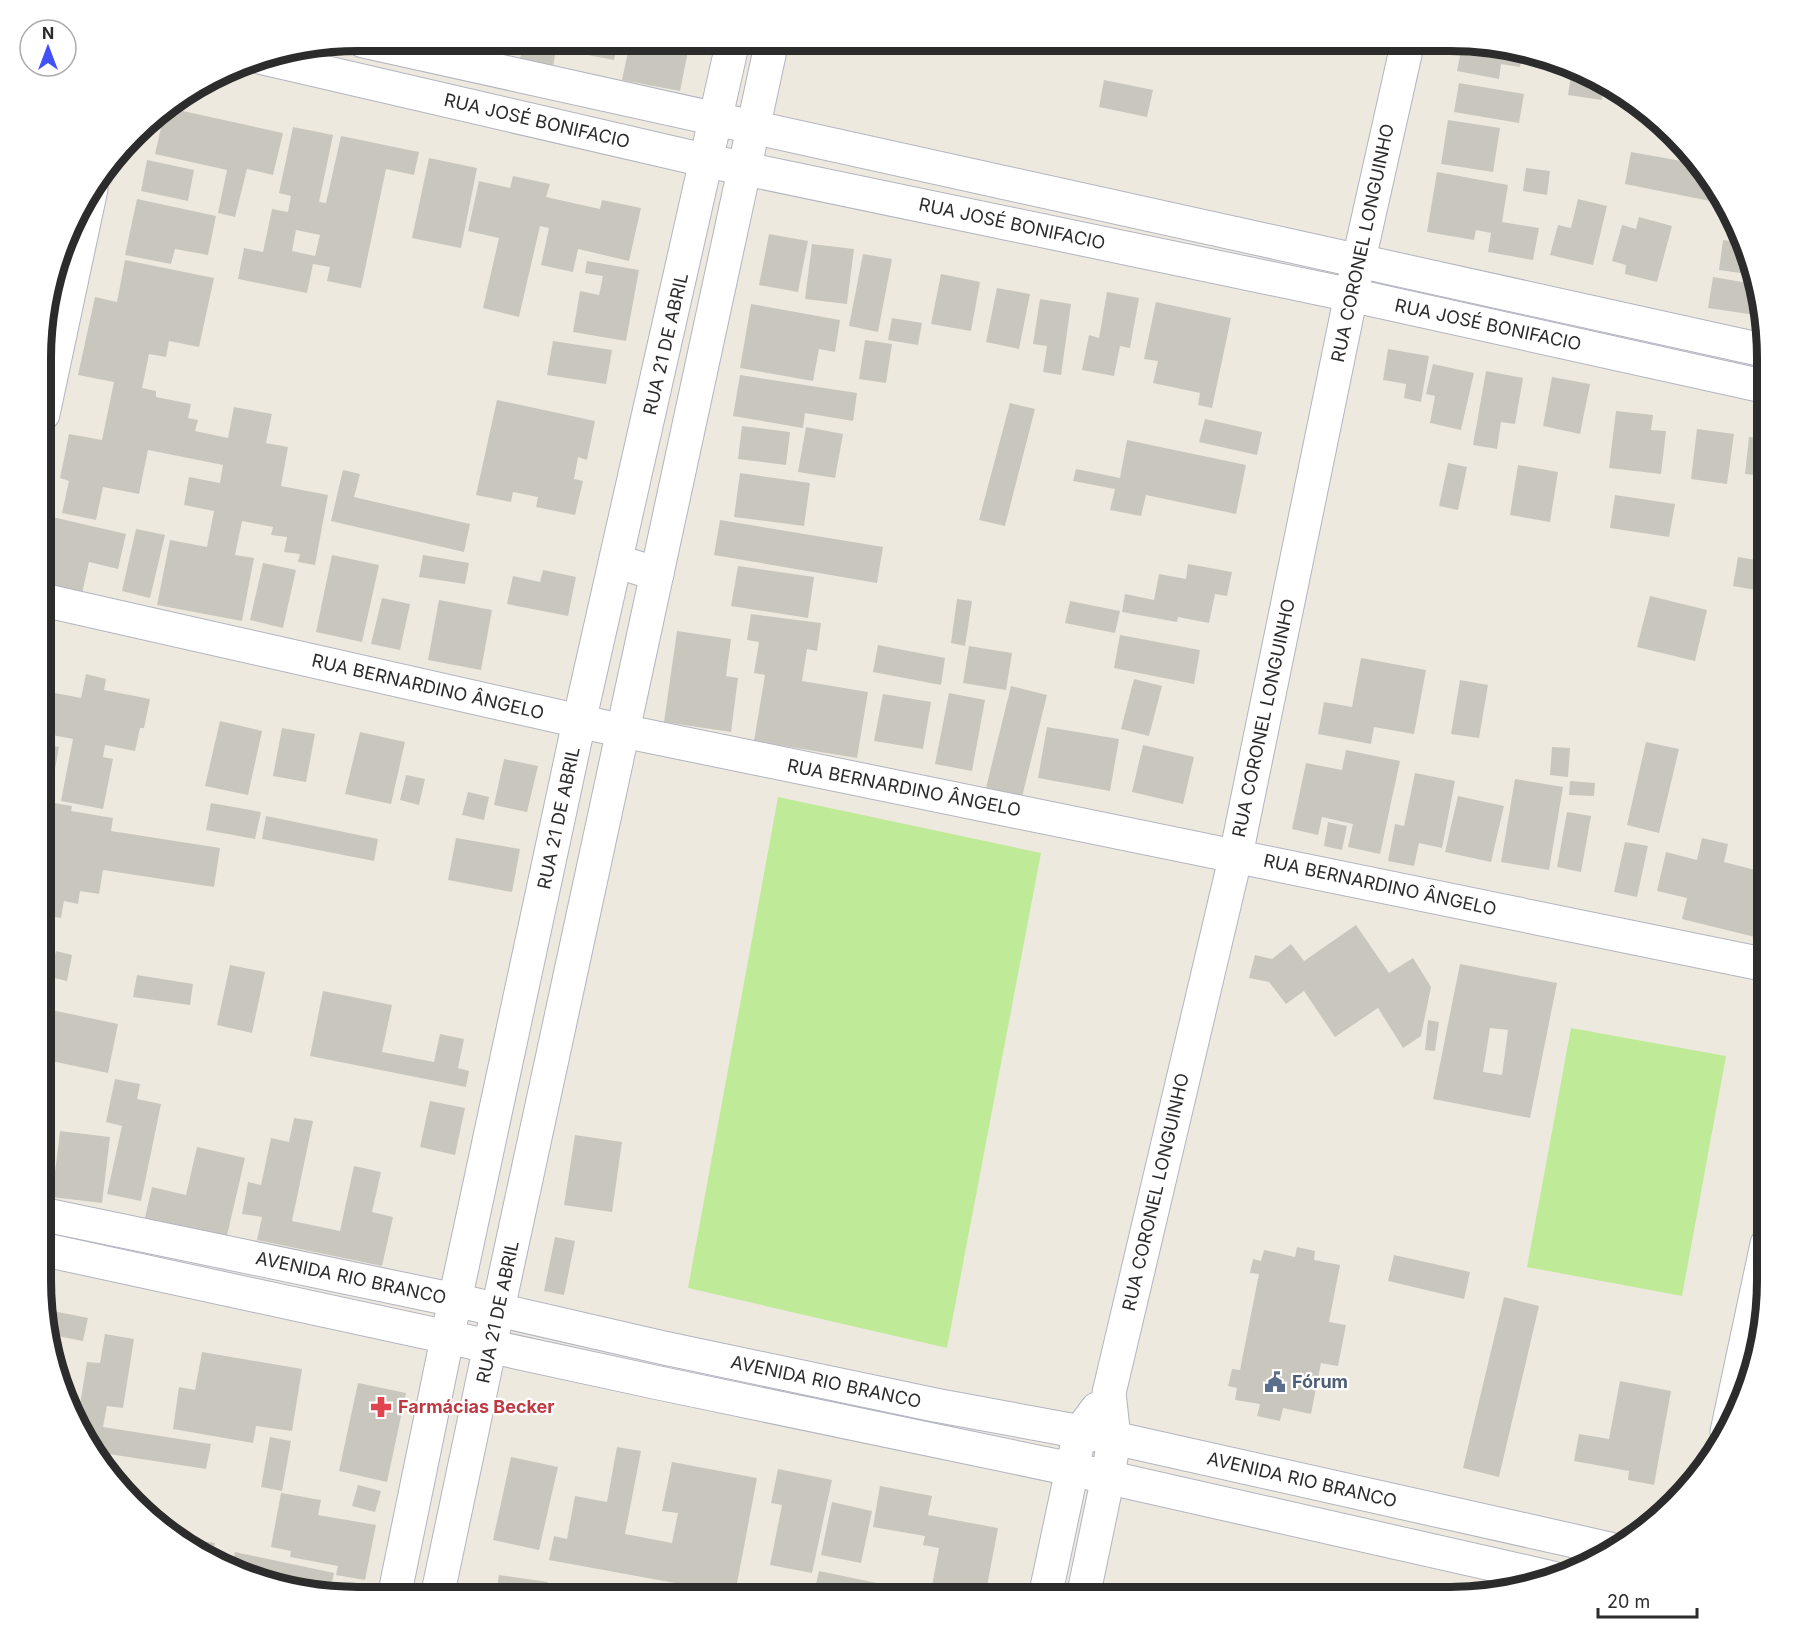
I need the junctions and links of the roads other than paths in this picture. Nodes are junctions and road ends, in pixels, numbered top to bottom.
1 (412, 51) edge
2 (732, 51) edge
3 (770, 51) edge
4 (1406, 51) edge
5 (278, 61) edge
6 (717, 119) junction
7 (752, 127) junction
8 (708, 161) junction
9 (745, 169) junction
10 (81, 226) edge
11 (1358, 262) junction
12 (1351, 295) junction
13 (676, 300) junction
14 (715, 307) junction
15 (56, 311) edge
16 (52, 346) edge
17 (1757, 349) edge
18 (1757, 385) edge
19 (616, 561) junction
20 (657, 574) junction
21 (51, 602) edge
22 (579, 722) junction
23 (623, 731) junction
24 (1236, 855) junction
25 (1757, 963) edge
26 (51, 1216) edge
27 (165, 1240) junction
28 (51, 1251) edge
29 (157, 1275) junction
30 (1756, 1294) edge
31 (455, 1300) junction
32 (498, 1310) junction
33 (448, 1337) junction
34 (490, 1346) junction
35 (664, 1348) junction
36 (659, 1383) junction
37 (1109, 1393) junction
38 (1735, 1394) edge
39 (934, 1405) junction
40 (1080, 1432) junction
41 (1114, 1438) junction
42 (928, 1439) junction
43 (1071, 1469) junction
44 (1108, 1478) junction
45 (1601, 1547) edge
46 (1537, 1574) edge
47 (396, 1587) edge
48 (439, 1587) edge
49 (1047, 1587) edge
50 (1085, 1587) edge

1 - 6 street, RUA JOSÉ BONIFACIO
2 - 6 street, RUA 21 DE ABRIL
3 - 7 street, RUA 21 DE ABRIL
4 - 11 street, RUA CORONEL LONGUINHO
5 - 8 street, RUA JOSÉ BONIFACIO
6 - 7 street, RUA JOSÉ BONIFACIO
6 - 8 street, RUA 21 DE ABRIL
7 - 9 street, RUA 21 DE ABRIL
7 - 11 street, RUA JOSÉ BONIFACIO
8 - 9 street, RUA JOSÉ BONIFACIO
8 - 13 street, RUA 21 DE ABRIL
9 - 12 street, RUA JOSÉ BONIFACIO
9 - 14 street, RUA 21 DE ABRIL
10 - 15 street
11 - 12 street, RUA CORONEL LONGUINHO
11 - 17 street, RUA JOSÉ BONIFACIO
12 - 18 street, RUA JOSÉ BONIFACIO
12 - 24 street, RUA CORONEL LONGUINHO
13 - 14 street
13 - 19 street, RUA 21 DE ABRIL
14 - 20 street, RUA 21 DE ABRIL
15 - 16 street
19 - 20 street
19 - 22 street, RUA 21 DE ABRIL
20 - 23 street, RUA 21 DE ABRIL
21 - 22 street, RUA BERNARDINO ÂNGELO
22 - 23 street, RUA BERNARDINO ÂNGELO
22 - 31 street, RUA 21 DE ABRIL
23 - 24 street, RUA BERNARDINO ÂNGELO
23 - 32 street, RUA 21 DE ABRIL
24 - 25 street, RUA BERNARDINO ÂNGELO
24 - 37 street, RUA CORONEL LONGUINHO
26 - 27 street, AVENIDA RIO BRANCO
27 - 29 street
27 - 31 street, AVENIDA RIO BRANCO
28 - 29 street, AVENIDA RIO BRANCO
29 - 33 street, AVENIDA RIO BRANCO
30 - 38 street
31 - 32 street, AVENIDA RIO BRANCO
31 - 33 street, RUA 21 DE ABRIL
32 - 34 street, RUA 21 DE ABRIL
32 - 35 street, AVENIDA RIO BRANCO
33 - 34 street, AVENIDA RIO BRANCO
33 - 47 street, RUA 21 DE ABRIL
34 - 36 street, AVENIDA RIO BRANCO
34 - 48 street, RUA 21 DE ABRIL
35 - 36 street
35 - 39 street, AVENIDA RIO BRANCO
36 - 42 street, AVENIDA RIO BRANCO
37 - 40 street, RUA CORONEL LONGUINHO
37 - 41 street, RUA CORONEL LONGUINHO
39 - 40 street, AVENIDA RIO BRANCO
39 - 42 street
40 - 41 street, AVENIDA RIO BRANCO
40 - 43 street, RUA CORONEL LONGUINHO
41 - 44 street, RUA CORONEL LONGUINHO
41 - 45 street, AVENIDA RIO BRANCO
42 - 43 street, AVENIDA RIO BRANCO
43 - 44 street, AVENIDA RIO BRANCO
43 - 49 street, RUA CORONEL LONGUINHO
44 - 46 street, AVENIDA RIO BRANCO
44 - 50 street, RUA CORONEL LONGUINHO

